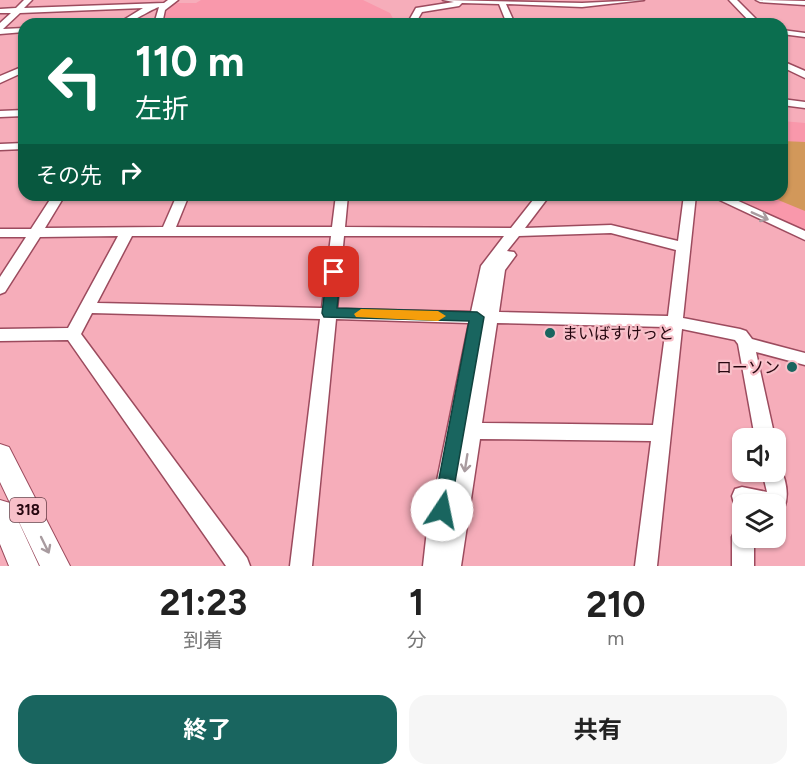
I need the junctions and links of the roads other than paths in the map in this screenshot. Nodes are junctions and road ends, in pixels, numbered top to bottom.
1 (28, 0) edge
2 (116, 0) edge
3 (174, 0) edge
4 (451, 0) edge
5 (640, 0) edge
6 (733, 0) edge
7 (760, 0) edge
8 (466, 1) edge
9 (501, 1) edge
10 (805, 3) edge
11 (164, 5) junction
12 (110, 7) junction
13 (0, 11) edge
14 (18, 11) junction
15 (131, 18) edge
16 (158, 18) edge
17 (414, 18) edge
18 (508, 18) edge
19 (751, 18) edge
20 (0, 30) edge
21 (18, 30) edge
22 (788, 33) edge
23 (805, 35) edge
24 (788, 41) edge
25 (805, 43) edge
26 (8, 66) dead end
27 (788, 67) edge
28 (18, 68) edge
29 (18, 72) edge
30 (805, 75) edge
31 (0, 80) edge
32 (788, 103) edge
33 (805, 105) edge
34 (18, 113) edge
35 (0, 114) edge
36 (18, 146) edge
37 (0, 147) edge
38 (55, 201) edge
39 (180, 201) edge
40 (341, 201) edge
41 (540, 201) edge
42 (548, 201) edge
43 (689, 201) edge
44 (728, 201) edge
45 (168, 231) junction
46 (127, 232) junction
47 (338, 232) junction
48 (520, 232) junction
49 (0, 233) edge
50 (35, 233) junction
51 (805, 236) edge
52 (683, 247) junction
53 (0, 289) edge
54 (86, 308) junction
55 (330, 313) junction
56 (483, 317) junction
57 (675, 322) junction
58 (73, 334) junction
59 (0, 335) edge
60 (746, 344) junction
61 (805, 359) edge
62 (763, 428) edge
63 (464, 431) junction
64 (661, 433) junction
65 (0, 455) edge
66 (0, 512) edge
67 (743, 548) edge
68 (24, 566) edge
69 (56, 566) edge
70 (238, 566) edge
71 (301, 566) edge
72 (434, 566) edge
73 (450, 566) edge
74 (646, 566) edge
75 (743, 566) edge

1 - 14 street
2 - 12 street
3 - 11 street
4 - 8 street
5 - 9 street
6 - 19 street
7 - 10 street
8 - 9 street
8 - 17 street
9 - 18 street
11 - 12 street
11 - 15 street
11 - 16 street
12 - 14 street
13 - 14 street
14 - 20 street
20 - 21 street
22 - 23 street
24 - 25 street
26 - 28 street
27 - 30 street
29 - 31 street
32 - 33 street
34 - 35 street
36 - 37 street
38 - 50 street
39 - 45 street
40 - 47 street
41 - 48 street
42 - 48 street
43 - 52 street
44 -> 51 street
45 - 46 street
45 - 47 street
46 - 50 street
46 - 54 street
47 - 48 street
47 - 55 street
48 - 52 street
48 - 56 street
49 - 50 street
50 - 53 street
52 - 57 street
54 - 55 street
54 - 58 street
55 - 56 street
55 - 71 street
56 - 57 street
56 - 63 street
57 - 60 street
57 - 64 street
58 - 59 street
58 - 70 street
60 - 61 street
60 - 62 street
63 - 64 street
63 - 72 street
63 -> 73 street
64 - 74 street
65 -> 69 main road, 318
66 - 68 main road, 318
67 - 75 street

